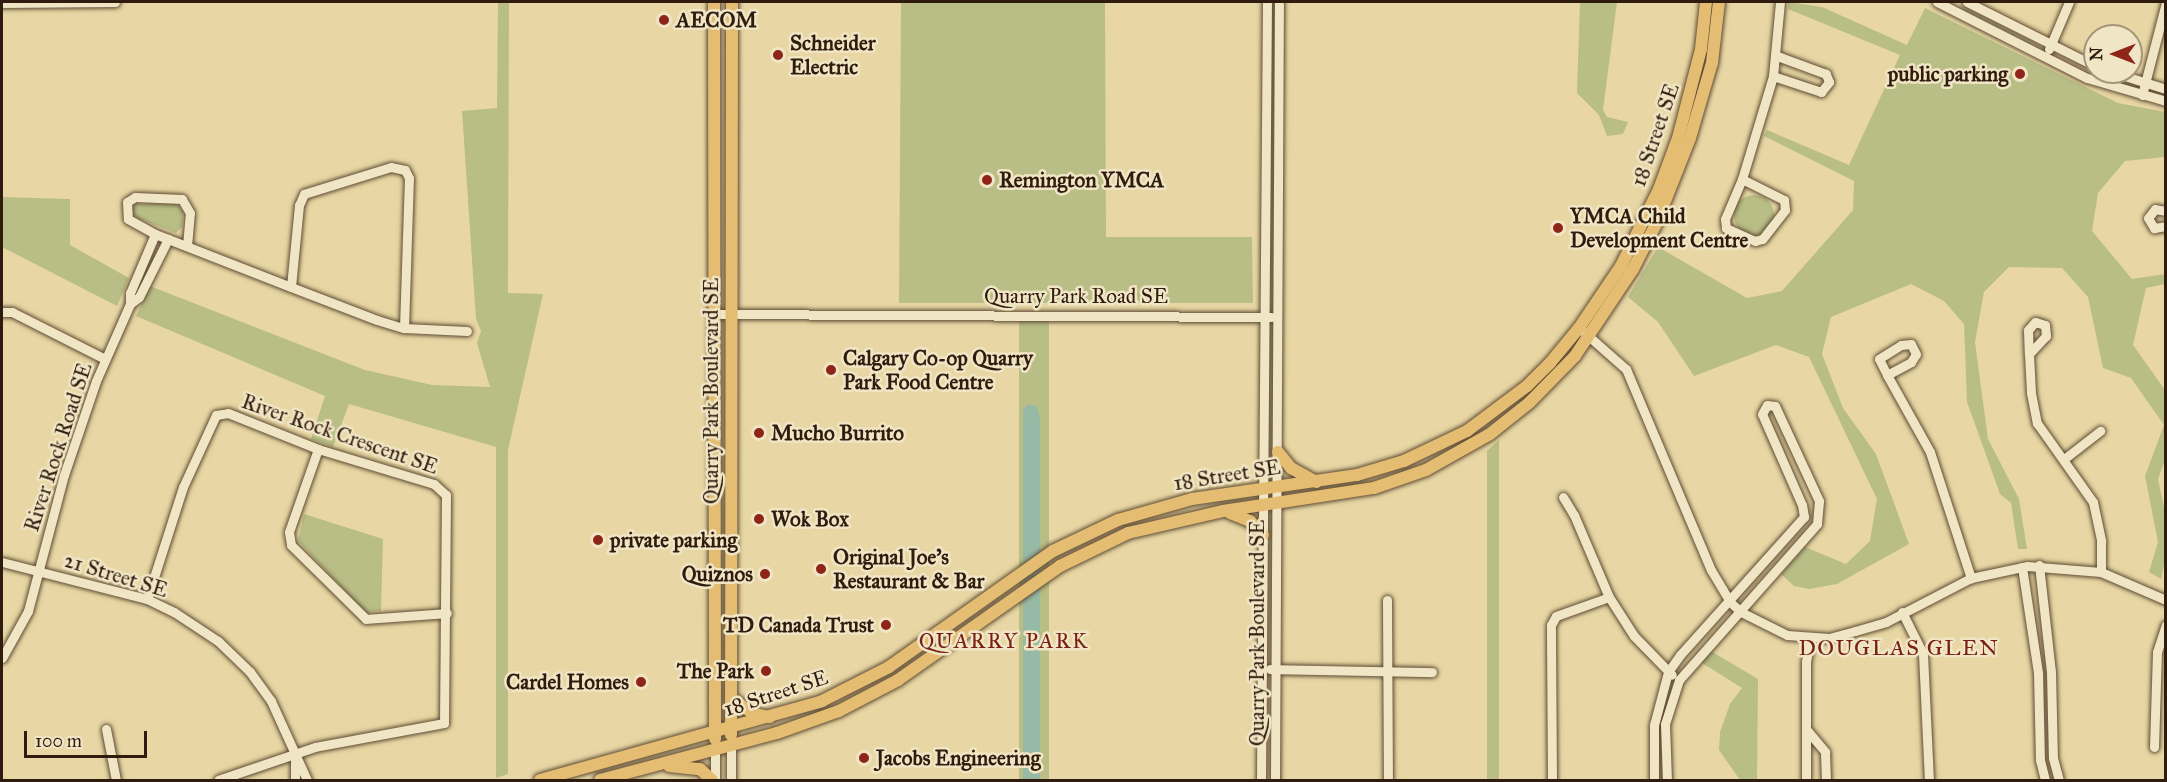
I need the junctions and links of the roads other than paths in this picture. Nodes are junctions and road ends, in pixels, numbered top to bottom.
1 (115, 2) edge
2 (714, 2) edge
3 (732, 2) edge
4 (1267, 2) edge
5 (1279, 2) edge
6 (1706, 2) edge
7 (1719, 2) edge
8 (1780, 2) edge
9 (1937, 2) edge
10 (1967, 2) edge
11 (2069, 2) edge
12 (2166, 2) edge
13 (2, 3) edge
14 (1951, 5) edge
15 (2052, 45) junction
16 (1777, 56) junction
17 (2045, 57) junction
18 (2083, 60) edge
19 (1773, 76) junction
20 (2145, 83) junction
21 (2166, 89) edge
22 (2142, 95) junction
23 (2166, 101) edge
24 (1266, 124) junction
25 (1280, 125) junction
26 (1742, 179) junction
27 (2166, 211) edge
28 (2166, 226) edge
29 (155, 234) junction
30 (168, 239) junction
31 (187, 246) junction
32 (291, 287) junction
33 (130, 304) junction
34 (2, 312) edge
35 (716, 314) junction
36 (731, 314) junction
37 (1265, 317) junction
38 (1279, 317) junction
39 (404, 327) junction
40 (1579, 328) junction
41 (467, 331) dead end
42 (1590, 337) junction
43 (2029, 354) dead end
44 (105, 359) junction
45 (1887, 375) dead end
46 (2100, 431) dead end
47 (318, 449) junction
48 (1278, 452) junction
49 (1796, 454) junction
50 (2064, 459) junction
51 (1781, 462) junction
52 (1316, 482) junction
53 (1270, 487) junction
54 (1563, 497) dead end
55 (1277, 504) junction
56 (1263, 507) junction
57 (1223, 511) junction
58 (1804, 517) junction
59 (1817, 524) junction
60 (1263, 536) junction
61 (2, 562) edge
62 (2038, 565) junction
63 (2022, 567) junction
64 (39, 571) junction
65 (2101, 572) junction
66 (1971, 578) junction
67 (1609, 597) junction
68 (147, 599) junction
69 (1387, 600) dead end
70 (2166, 600) edge
71 (1730, 602) junction
72 (1741, 612) junction
73 (1902, 612) junction
74 (447, 613) junction
75 (2166, 625) edge
76 (1810, 639) junction
77 (2, 658) edge
78 (1262, 669) junction
79 (1275, 670) junction
80 (1389, 671) junction
81 (1432, 672) dead end
82 (1668, 672) junction
83 (1679, 680) junction
84 (731, 698) junction
85 (2038, 710) junction
86 (2052, 710) junction
87 (775, 718) junction
88 (106, 729) dead end
89 (731, 729) junction
90 (1806, 729) junction
91 (716, 733) junction
92 (730, 746) junction
93 (2154, 747) dead end
94 (715, 750) junction
95 (295, 753) junction
96 (656, 765) junction
97 (116, 780) edge
98 (218, 780) edge
99 (295, 780) edge
100 (307, 780) edge
101 (540, 780) edge
102 (600, 780) edge
103 (714, 780) edge
104 (731, 780) edge
105 (1261, 780) edge
106 (1275, 780) edge
107 (1388, 780) edge
108 (1552, 780) edge
109 (1654, 780) edge
110 (1666, 780) edge
111 (1806, 780) edge
112 (1826, 780) edge
113 (1929, 780) edge
114 (2045, 780) edge
115 (2059, 780) edge

1 - 13 street
2 - 35 main road, Quarry Park Boulevard SE
3 - 36 main road, Quarry Park Boulevard SE
4 - 24 street
5 - 25 street
6 - 40 main road, 18 Street SE
7 - 42 main road, 18 Street SE
8 - 16 street
9 - 14 street
10 - 14 street
10 - 15 street
11 - 15 street
12 - 20 street
14 - 17 street
15 - 17 street
15 - 18 street
16 - 19 street
16 - 19 street
17 - 22 street
19 - 26 street
20 - 21 street
20 - 22 street
22 - 23 street
24 - 25 street
24 - 37 street
25 - 38 street
26 - 26 street
27 - 28 street
29 - 30 street
29 - 31 street
29 - 33 street, River Rock Road SE
30 - 31 street
30 - 33 street, River Rock Road SE
31 - 32 street
32 - 39 street
32 - 39 street
33 - 44 street, River Rock Road SE
34 - 44 street
35 - 36 street, Quarry Park Road SE
35 - 91 main road, Quarry Park Boulevard SE
36 - 37 street, Quarry Park Road SE
36 - 84 main road, Quarry Park Boulevard SE
37 - 38 street, Quarry Park Road SE
37 - 53 street
38 - 48 street
39 - 41 street
40 - 42 street
40 - 52 main road, 18 Street SE
42 - 55 main road, 18 Street SE
42 - 71 street
43 - 50 street
44 - 64 street, River Rock Road SE
45 - 66 street
46 - 50 street
47 - 68 street, River Rock Crescent SE
47 - 74 street, River Rock Crescent SE
47 - 74 street
48 - 52 main road
48 - 53 street
49 - 51 street
49 - 51 street
49 - 59 street
50 - 65 street
51 - 58 street
52 - 53 main road, 18 Street SE
53 - 55 street, Quarry Park Boulevard SE
53 - 56 street, Quarry Park Boulevard SE
53 - 87 main road, 18 Street SE
54 - 67 street
55 - 56 main road, 18 Street SE
55 - 79 street, Quarry Park Boulevard SE
56 - 57 main road, 18 Street SE
56 - 60 street, Quarry Park Boulevard SE
57 - 60 main road
57 - 92 main road, 18 Street SE
58 - 59 street
58 - 71 street
59 - 72 street
60 - 78 street, Quarry Park Boulevard SE
61 - 64 street, 21 Street SE
62 - 63 street
62 - 65 street
62 - 86 street
63 - 66 street
63 - 85 street
64 - 68 street, 21 Street SE
64 - 77 street, River Rock Road SE
65 - 70 street
66 - 73 street
67 - 82 street
67 - 108 street
68 - 95 street, 21 Street SE
69 - 80 street
71 - 72 street
71 - 82 street
72 - 76 street
72 - 83 street
73 - 76 street
73 - 113 street
74 - 95 street, River Rock Crescent SE
75 - 93 street
76 - 90 street
78 - 79 street
78 - 105 street, Quarry Park Boulevard SE
79 - 80 street
79 - 106 street, Quarry Park Boulevard SE
80 - 81 street
80 - 107 street
82 - 83 street
82 - 109 street
83 - 110 street
84 - 87 main road
84 - 89 main road, Quarry Park Boulevard SE
85 - 86 street
85 - 114 street
86 - 115 street
87 - 89 main road, 18 Street SE
88 - 97 street
89 - 91 main road, 18 Street SE
89 - 92 main road, Quarry Park Boulevard SE
90 - 111 street
90 - 112 street
91 - 94 main road, Quarry Park Boulevard SE
91 - 101 main road, 18 Street SE
92 - 94 main road, 18 Street SE
92 - 104 street, Quarry Park Boulevard SE
94 - 96 main road, 18 Street SE
94 - 103 street, Quarry Park Boulevard SE
95 - 98 street
95 - 99 street, 21 Street SE
95 - 100 street, 21 Street SE
96 - 102 main road, 18 Street SE
96 - 103 main road

